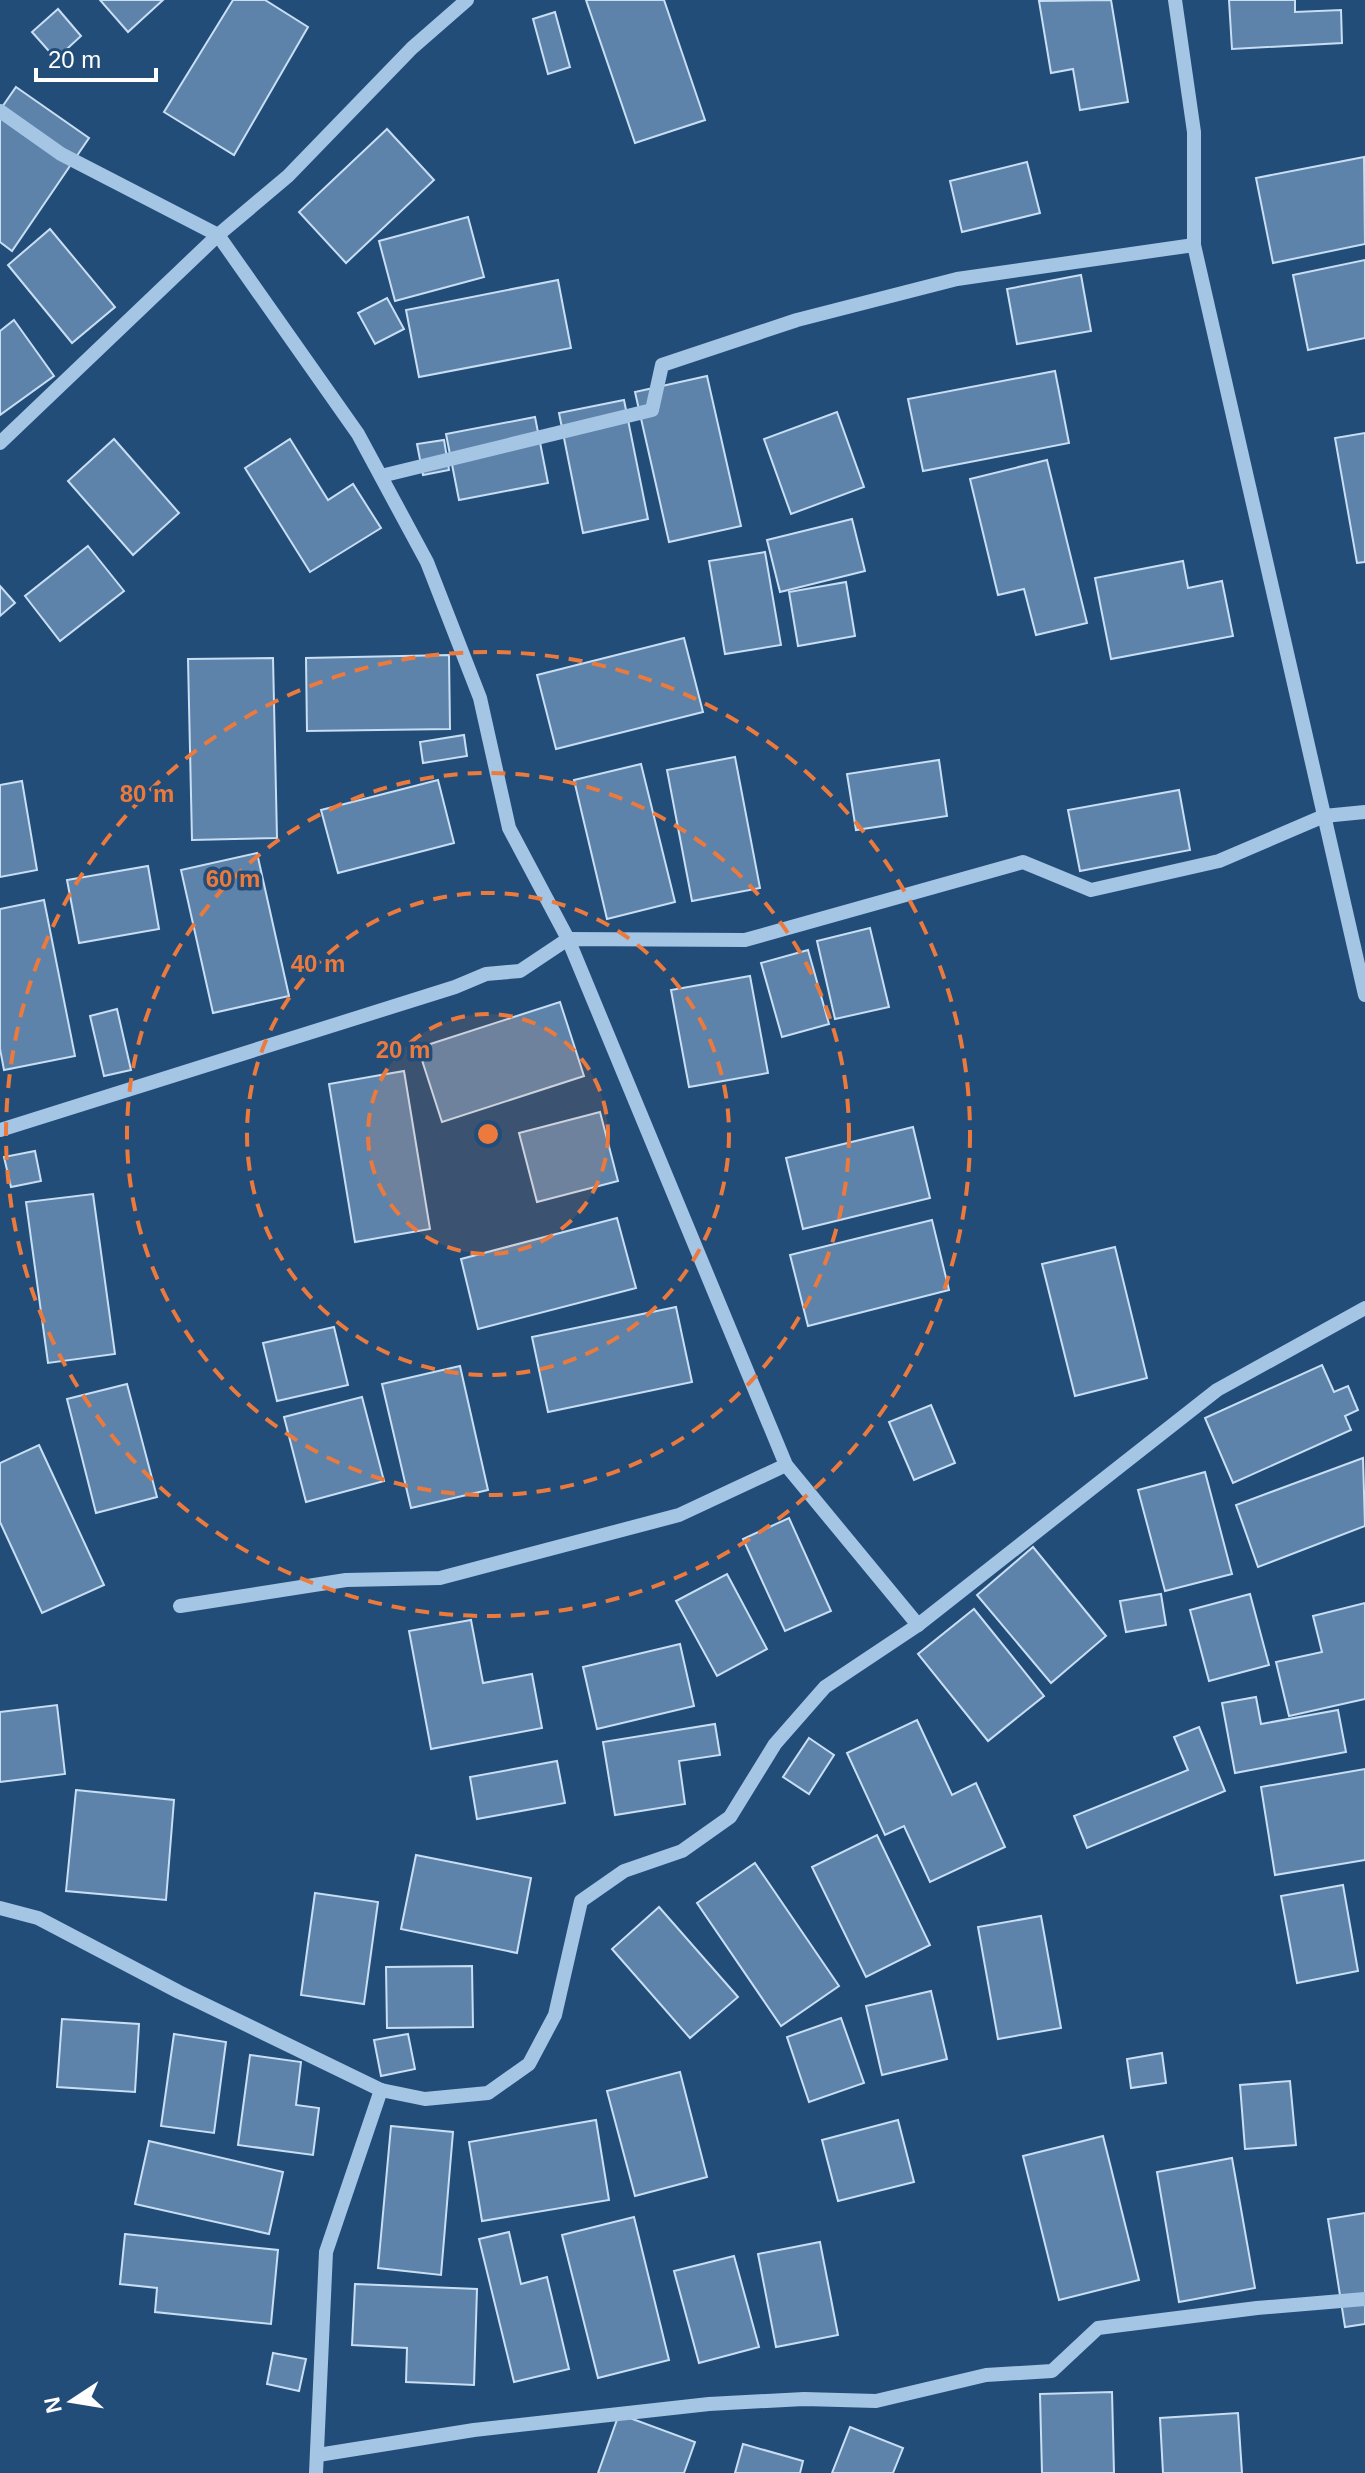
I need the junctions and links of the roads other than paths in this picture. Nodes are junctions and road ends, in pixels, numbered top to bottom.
1 (467, 0) edge
2 (1175, 0) edge
3 (0, 111) edge
4 (218, 235) junction
5 (1194, 245) junction
6 (0, 443) edge
7 (381, 476) junction
8 (1365, 812) edge
9 (1324, 816) junction
10 (568, 939) junction
11 (1365, 995) edge
12 (0, 1130) edge
13 (1365, 1308) edge
14 (786, 1465) junction
15 (180, 1606) dead end
16 (918, 1625) junction
17 (0, 1908) edge
18 (381, 2090) junction
19 (1365, 2299) edge
20 (318, 2455) junction
21 (316, 2473) edge

1 - 4 street
2 - 5 street
3 - 4 street
4 - 6 street
4 - 7 street
5 - 7 street
5 - 9 street
7 - 10 street
8 - 9 street
9 - 10 street
9 - 11 street
10 - 12 street
10 - 14 street
13 - 16 street
14 - 15 street
14 - 16 street
16 - 18 street
17 - 18 street
18 - 20 street
19 - 20 street
20 - 21 street

